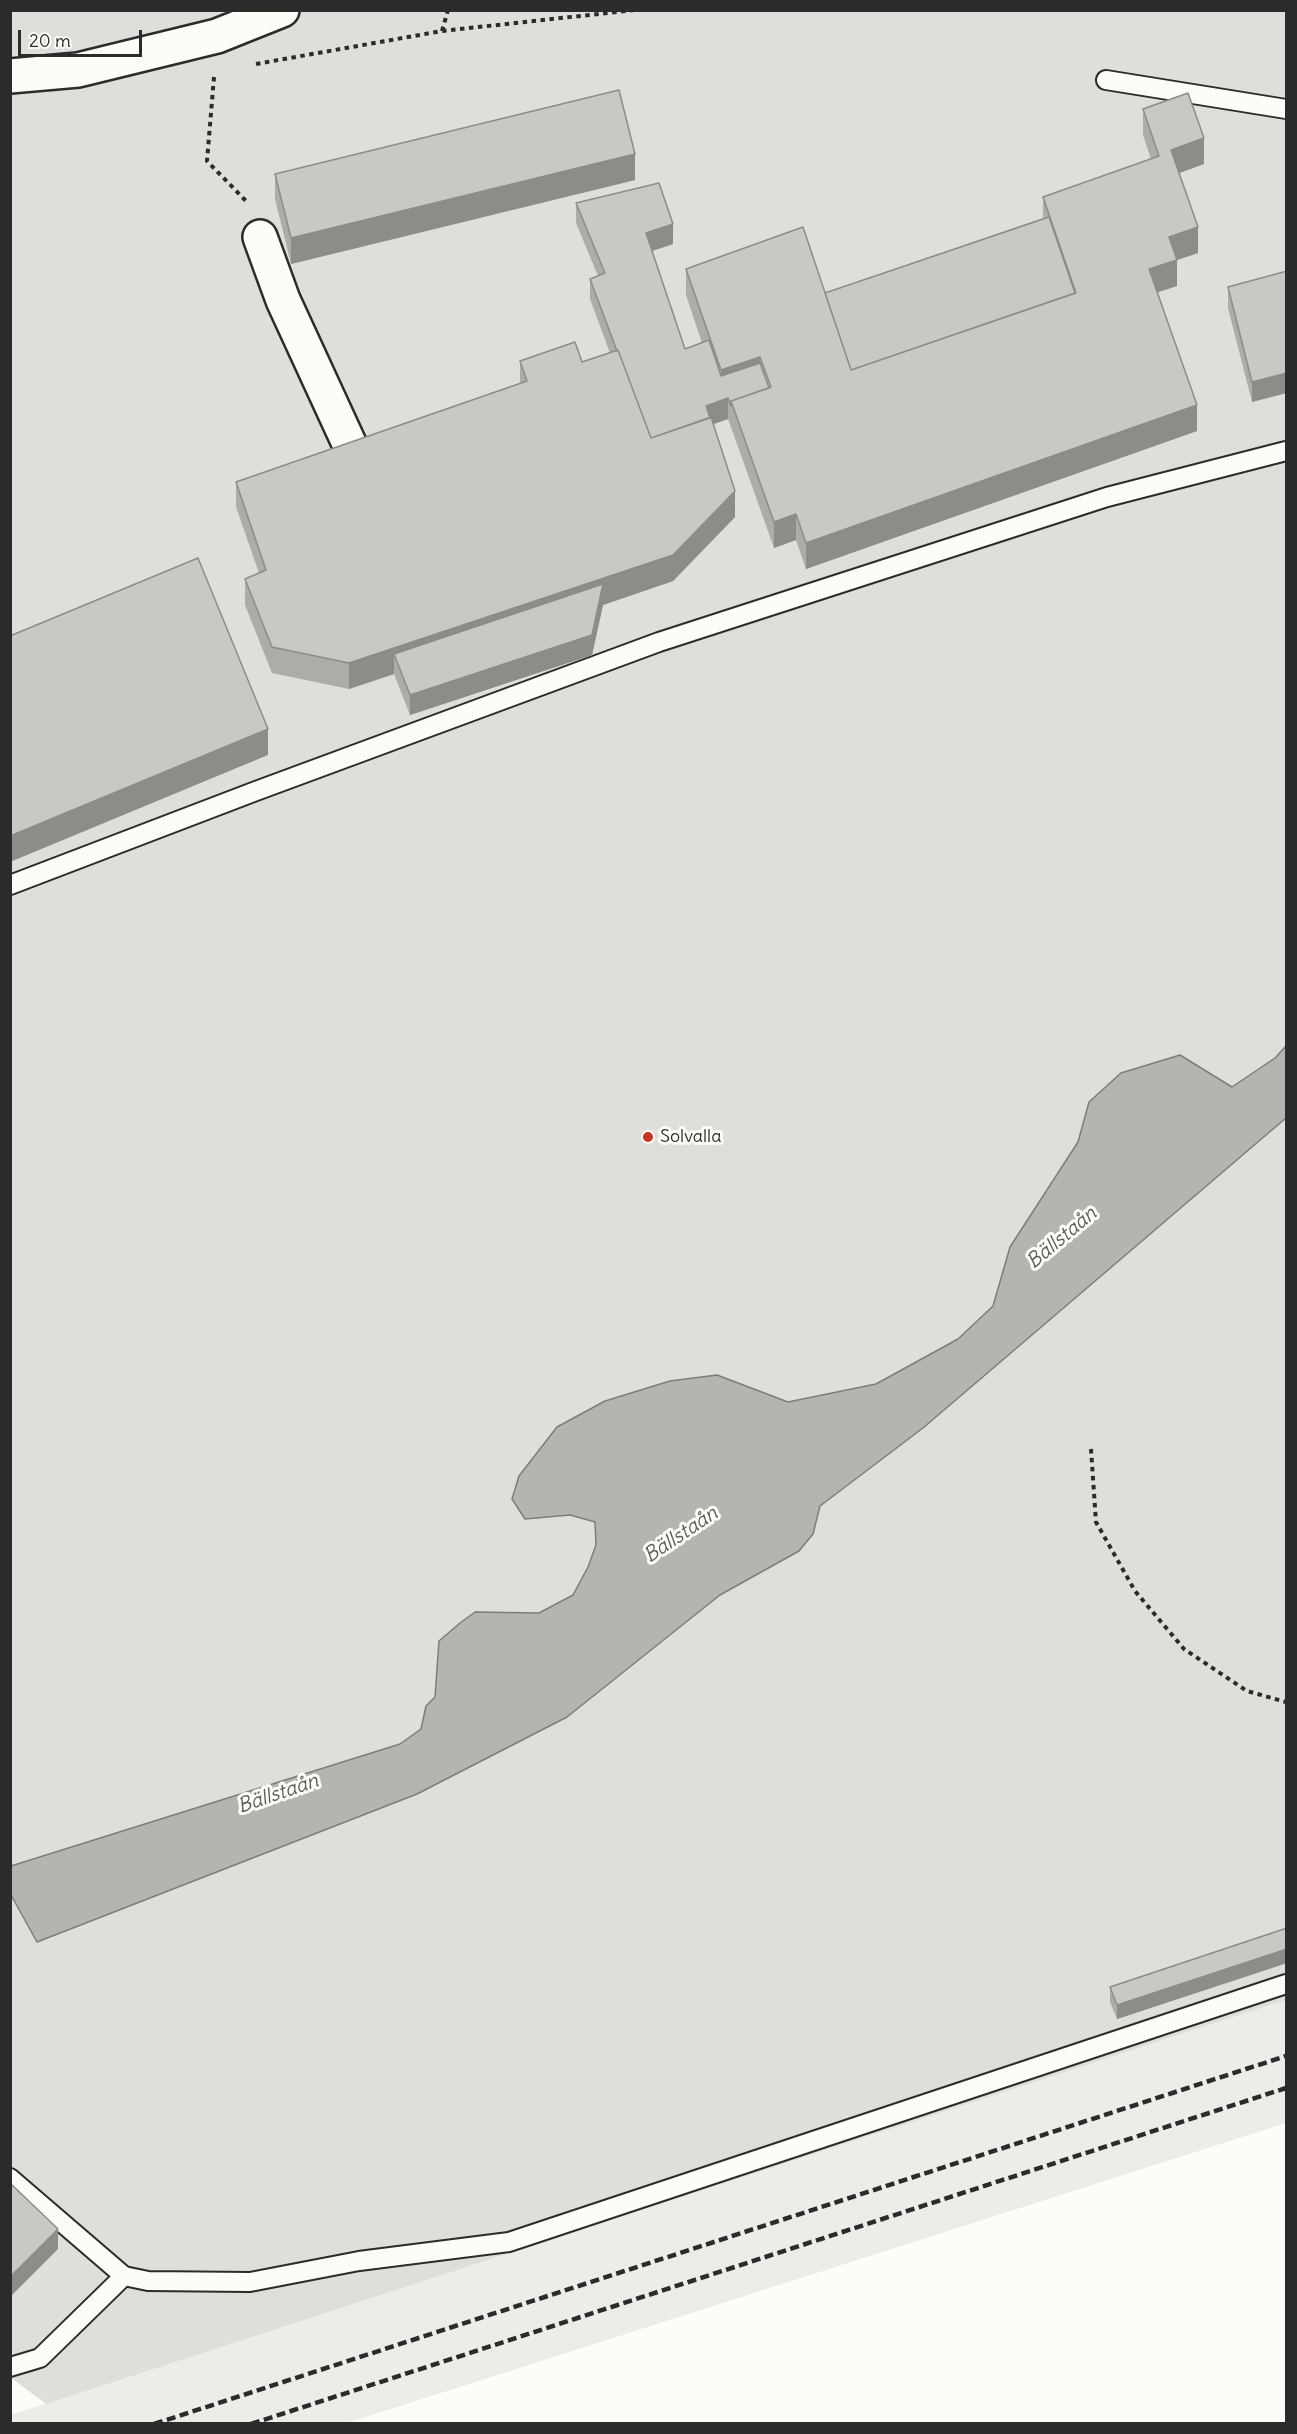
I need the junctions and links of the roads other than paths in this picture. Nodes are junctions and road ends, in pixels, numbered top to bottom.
1 (282, 10) edge
2 (10, 76) edge
3 (1106, 80) dead end
4 (1287, 109) edge
5 (260, 237) road end
6 (1287, 451) edge
7 (359, 465) edge
8 (10, 885) edge
9 (1287, 1984) edge
10 (10, 2178) edge
11 (124, 2276) junction
12 (10, 2367) edge

1 - 2 street
3 - 4 lane
5 - 7 street
6 - 8 lane
9 - 11 lane
10 - 11 lane
11 - 12 lane

